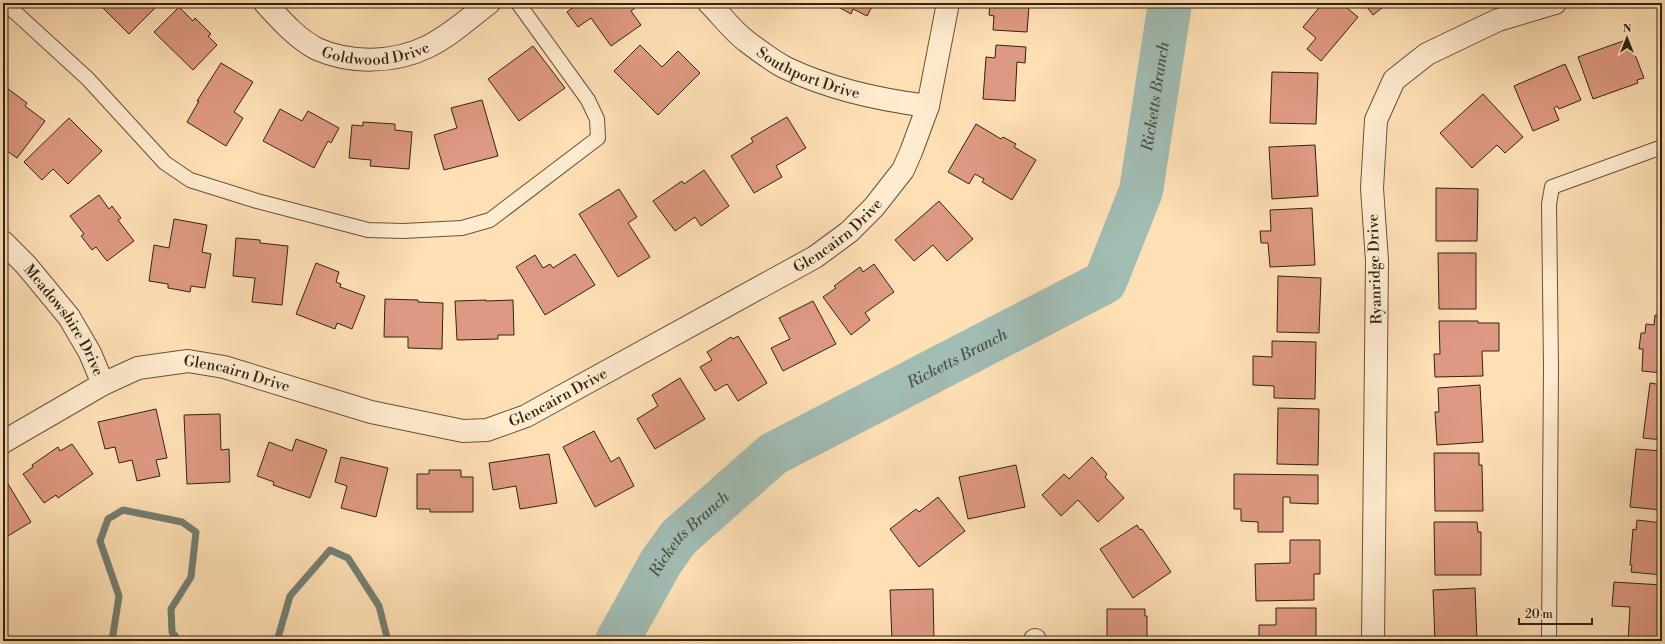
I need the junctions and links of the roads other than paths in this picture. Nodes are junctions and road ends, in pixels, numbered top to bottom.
1 (5, 3) edge
2 (265, 3) edge
3 (489, 3) edge
4 (518, 3) edge
5 (709, 3) edge
6 (948, 3) edge
7 (1554, 3) edge
8 (928, 106) junction
9 (1662, 147) edge
10 (3, 242) edge
11 (103, 384) junction
12 (3, 442) edge
13 (1373, 641) edge
14 (1549, 641) edge

1 - 4 lane
2 - 3 street, Goldwood Drive
5 - 8 street, Southport Drive
6 - 8 street, Glencairn Drive
7 - 13 street, Ryanridge Drive
8 - 11 street, Glencairn Drive
9 - 14 lane
10 - 11 street, Meadowshire Drive
11 - 12 street, Glencairn Drive

